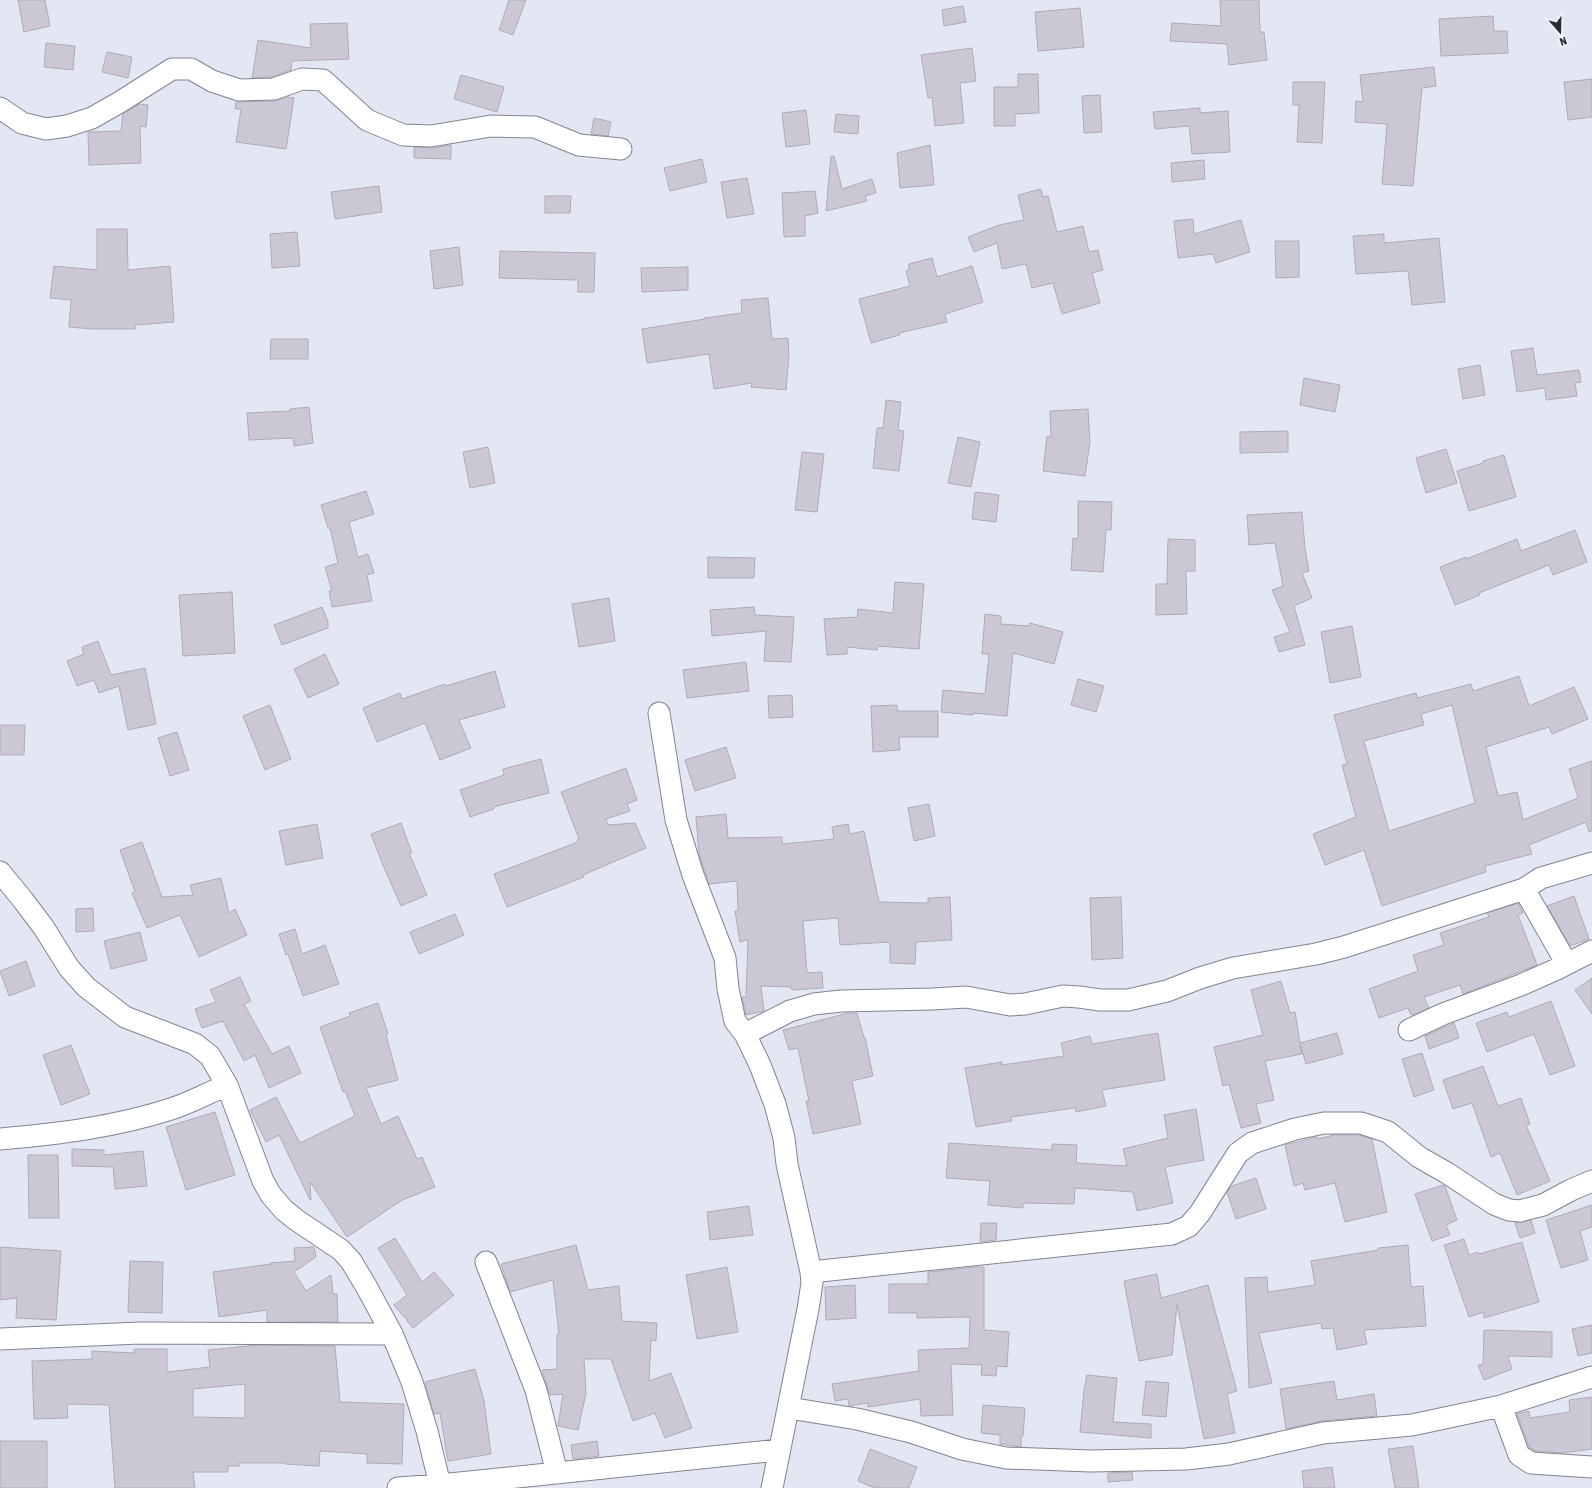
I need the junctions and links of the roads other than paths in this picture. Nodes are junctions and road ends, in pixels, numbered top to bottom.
1 (0, 108) edge
2 (621, 149) dead end
3 (659, 713) dead end
4 (1592, 862) edge
5 (0, 872) edge
6 (1524, 889) junction
7 (1592, 951) edge
8 (1567, 964) junction
9 (1409, 1030) dead end
10 (745, 1034) junction
11 (226, 1084) junction
12 (0, 1138) edge
13 (1592, 1181) edge
14 (486, 1262) dead end
15 (811, 1272) junction
16 (392, 1334) junction
17 (0, 1339) edge
18 (1592, 1377) edge
19 (1501, 1406) junction
20 (789, 1408) junction
21 (779, 1450) junction
22 (1592, 1467) edge
23 (557, 1474) junction
24 (440, 1485) junction
25 (398, 1488) edge
26 (772, 1488) edge

1 - 2 street
3 - 10 street
4 - 6 street
5 - 11 street
6 - 8 street
6 - 10 street
7 - 8 street
8 - 9 street
10 - 15 street
11 - 12 street
11 - 16 street
13 - 15 street
14 - 23 street
15 - 20 street
16 - 17 street
16 - 24 street
18 - 19 street
19 - 20 street
19 - 22 street
20 - 21 street
21 - 23 street
21 - 26 street
23 - 24 street
24 - 25 street

